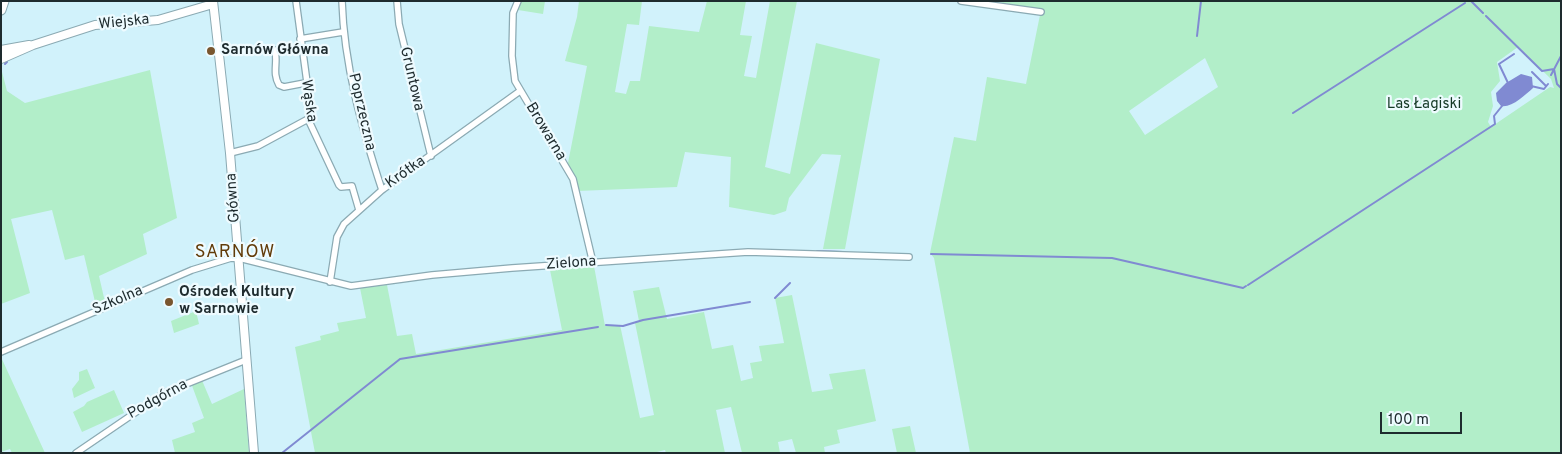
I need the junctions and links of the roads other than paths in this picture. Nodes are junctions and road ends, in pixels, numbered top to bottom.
1 (4, 1) edge
2 (296, 1) edge
3 (342, 1) edge
4 (397, 1) edge
5 (518, 1) edge
6 (961, 1) edge
7 (213, 2) edge
8 (986, 3) edge
9 (1, 10) edge
10 (1041, 12) dead end
11 (343, 32) junction
12 (300, 39) junction
13 (33, 45) junction
14 (4, 47) edge
15 (275, 50) dead end
16 (1, 59) edge
17 (305, 83) junction
18 (520, 91) junction
19 (308, 120) junction
20 (230, 153) junction
21 (431, 156) junction
22 (382, 190) junction
23 (360, 210) junction
24 (909, 257) dead end
25 (238, 258) junction
26 (593, 263) junction
27 (330, 282) junction
28 (1, 352) edge
29 (246, 360) junction
30 (76, 453) edge
31 (254, 453) edge

1 - 9 main road
2 - 12 street, Wąska
3 - 11 street, Poprzeczna
4 - 21 street, Gruntowa
5 - 18 street, Browarna
6 - 8 street
7 - 13 street, Wiejska
7 - 20 street, Główna
8 - 10 street
11 - 12 street
11 - 22 street, Poprzeczna
12 - 17 street, Wąska
13 - 14 street, Wiejska
13 - 16 street, Wiejska
15 - 17 street
17 - 19 street, Wąska
18 - 21 street, Krótka
18 - 26 street, Browarna
19 - 20 street
19 - 23 street, Wąska
20 - 25 street, Główna
21 - 22 street, Krótka
22 - 23 street, Krótka
23 - 27 street, Krótka
24 - 26 street, Zielona
25 - 27 street, Zielona
25 - 28 street, Szkolna
25 - 29 street, Główna
26 - 27 street, Zielona
29 - 30 street, Podgórna
29 - 31 street, Główna

